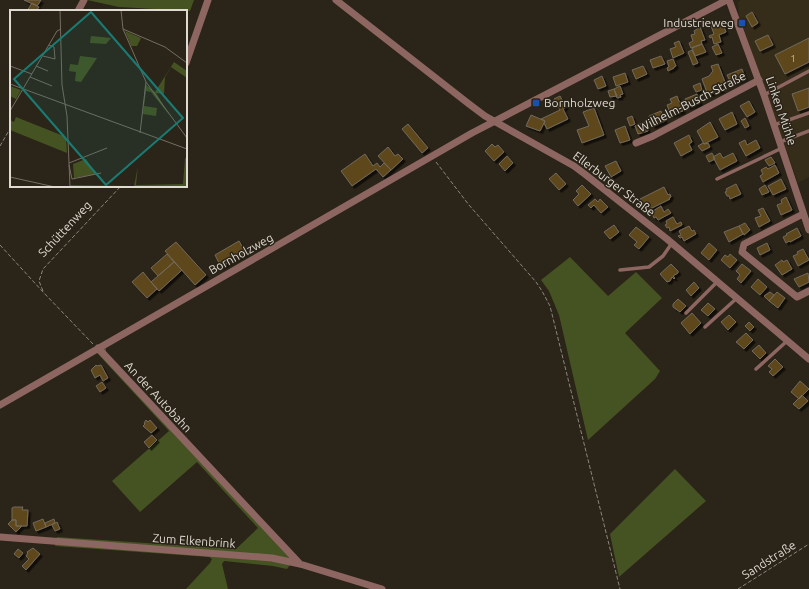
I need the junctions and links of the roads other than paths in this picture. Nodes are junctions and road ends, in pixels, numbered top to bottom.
1 (84, 0) edge
2 (208, 0) edge
3 (336, 0) edge
4 (728, 0) edge
5 (79, 10) edge
6 (187, 60) edge
7 (809, 71) edge
8 (759, 80) junction
9 (764, 95) junction
10 (809, 113) edge
11 (494, 120) junction
12 (774, 125) junction
13 (809, 131) edge
14 (636, 142) dead end
15 (781, 145) junction
16 (717, 179) dead end
17 (803, 214) junction
18 (809, 230) edge
19 (672, 243) junction
20 (620, 270) dead end
21 (717, 282) junction
22 (809, 291) edge
23 (737, 298) junction
24 (686, 313) dead end
25 (705, 327) dead end
26 (787, 341) junction
27 (98, 348) junction
28 (809, 358) edge
29 (756, 369) dead end
30 (0, 405) edge
31 (0, 537) edge
32 (280, 544) junction
33 (272, 558) junction
34 (300, 564) junction
35 (382, 589) edge

1 - 5 street
2 - 6 street
3 - 11 street, Ellerburger Straße
4 - 8 street, Linken Mühle
4 - 11 street, Bornholzweg
7 - 9 lane
8 - 9 street, Linken Mühle
8 - 14 street, Wilhelm-Busch-Straße
9 - 12 street, Linken Mühle
10 - 12 lane
11 - 19 street, Ellerburger Straße
11 - 27 street, Bornholzweg
12 - 15 street, Linken Mühle
13 - 15 lane
15 - 16 lane
15 - 17 street, Linken Mühle
17 - 18 street, Linken Mühle
17 - 22 street
19 - 20 lane
19 - 21 street, Ellerburger Straße
21 - 23 street, Ellerburger Straße
21 - 24 lane
23 - 25 lane
23 - 26 street, Ellerburger Straße
26 - 28 street, Ellerburger Straße
26 - 29 lane
27 - 30 street, Bornholzweg
27 - 32 street, An der Autobahn
31 - 33 street, Zum Elkenbrink
32 - 33 street
32 - 34 street, An der Autobahn
33 - 34 street, Zum Elkenbrink
34 - 35 street, Zum Elkenbrink

